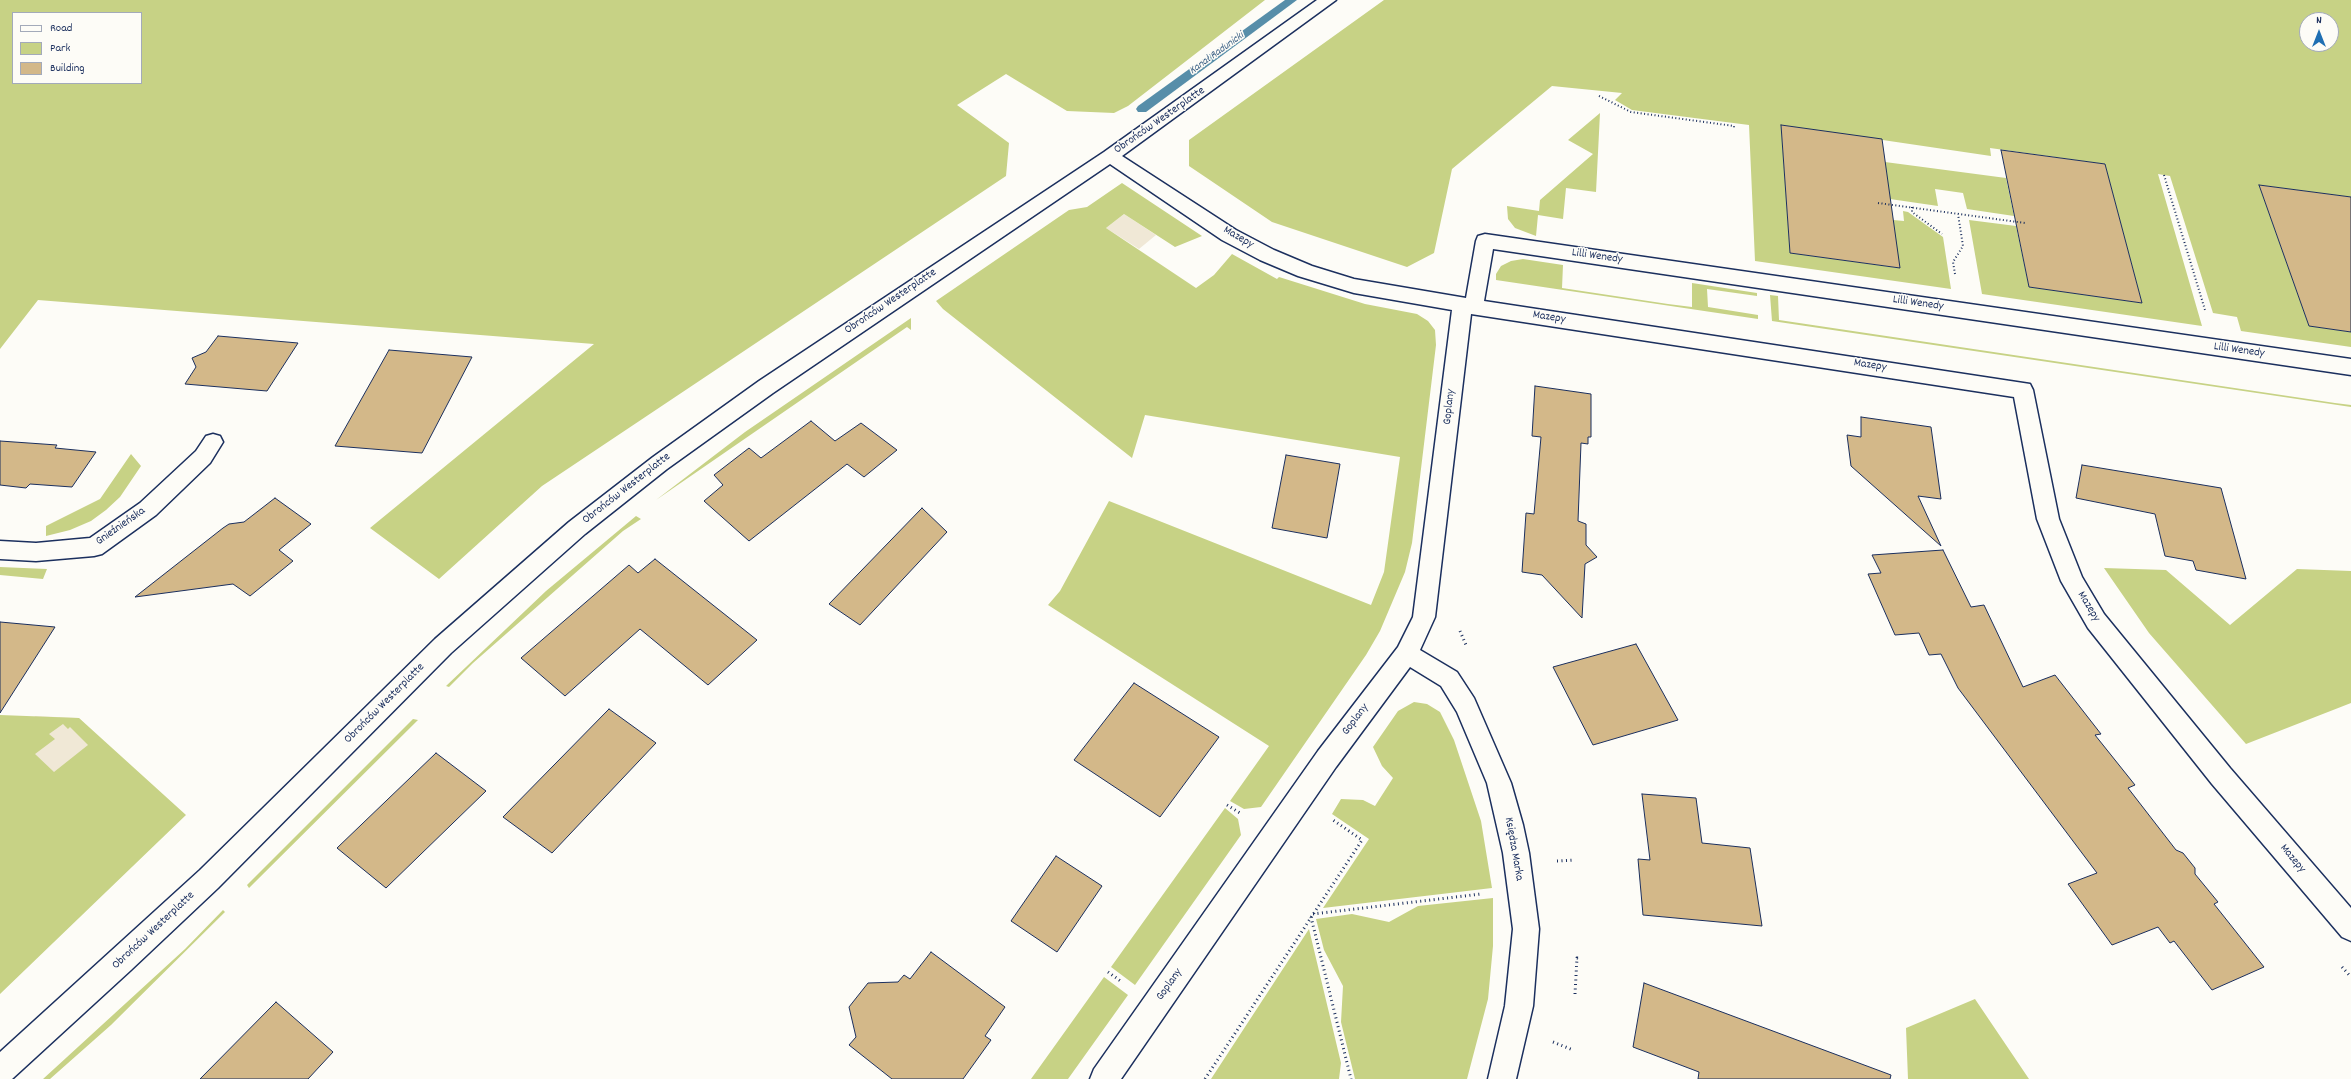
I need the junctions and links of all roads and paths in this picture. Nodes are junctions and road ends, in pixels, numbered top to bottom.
1 (1328, 0) edge
2 (1600, 96) dead end
3 (1734, 129) dead end
4 (1110, 156) junction
5 (2164, 175) dead end
6 (1878, 203) dead end
7 (1912, 207) junction
8 (1958, 214) junction
9 (2025, 223) dead end
10 (1942, 234) dead end
11 (1485, 241) joint
12 (1956, 281) dead end
13 (1468, 306) junction
14 (2206, 315) dead end
15 (2351, 367) edge
16 (213, 442) dead end
17 (0, 550) edge
18 (1406, 654) junction
19 (1329, 818) dead end
20 (1574, 860) dead end
21 (1554, 861) dead end
22 (1520, 889) junction
23 (1312, 916) junction
24 (2351, 928) edge
25 (1581, 959) dead end
26 (2341, 965) dead end
27 (2351, 977) edge
28 (1575, 994) dead end
29 (1548, 1040) dead end
30 (1573, 1050) dead end
31 (0, 1071) edge
32 (1104, 1079) edge
33 (1205, 1079) edge
34 (1351, 1079) edge
35 (1502, 1079) edge

1 - 4 street, Obrońców Westerplatte
2 - 3 path
4 - 13 street, Mazepy
4 - 31 street, Obrońców Westerplatte
5 - 14 path
6 - 7 path
7 - 8 path
7 - 10 path
8 - 9 path
8 - 12 path
11 - 13 street, Goplany
11 - 15 street, Lilli Wenedy
13 - 18 street, Goplany
13 - 24 street, Mazepy
16 - 17 street, Gnieźnieńska
18 - 22 street, Księdza Marka
18 - 32 street, Goplany
19 - 23 path
20 - 21 path
22 - 23 path
22 - 35 street, Księdza Marka
23 - 33 path
23 - 34 path
25 - 28 path
26 - 27 path
29 - 30 path

